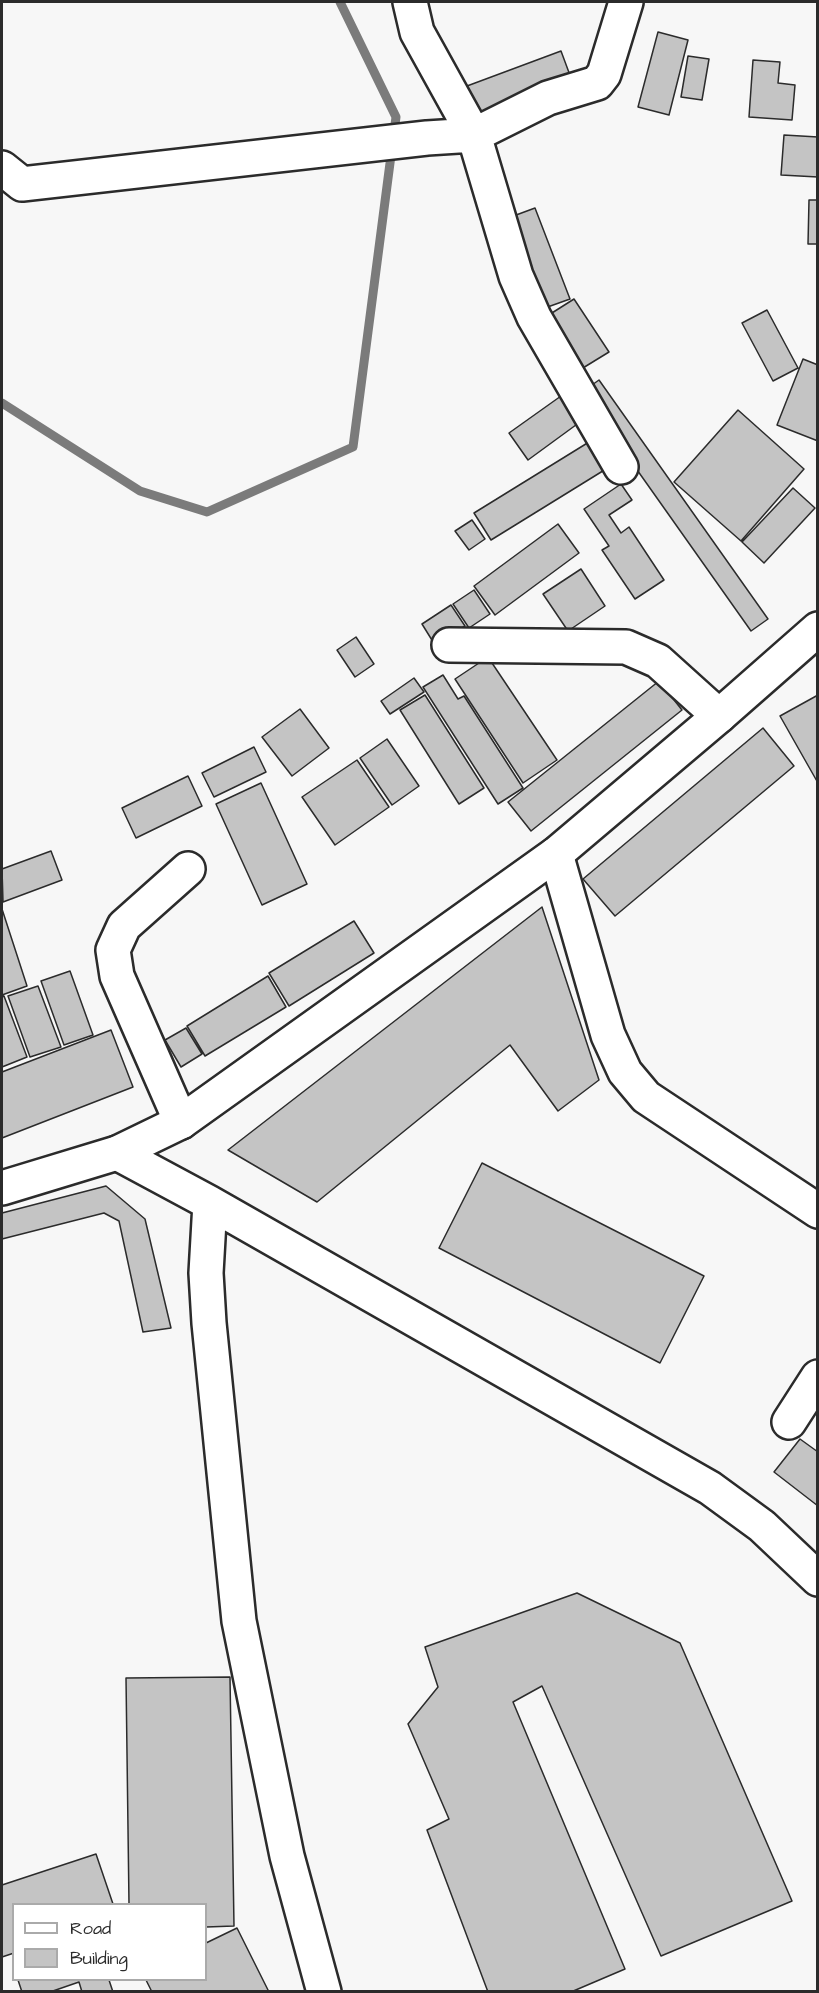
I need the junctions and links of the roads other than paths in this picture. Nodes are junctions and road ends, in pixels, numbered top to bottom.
1 (410, 2) edge
2 (626, 2) edge
3 (474, 135) junction
4 (2, 168) edge
5 (621, 466) dead end
6 (818, 629) edge
7 (449, 645) dead end
8 (719, 716) junction
9 (556, 854) junction
10 (188, 869) dead end
11 (181, 1122) junction
12 (117, 1153) junction
13 (2, 1188) edge
14 (210, 1203) junction
15 (818, 1211) edge
16 (818, 1377) edge
17 (789, 1422) dead end
18 (818, 1579) edge
19 (324, 1992) edge

1 - 3 street
2 - 3 street
3 - 4 street
3 - 5 street
6 - 8 street
7 - 8 street
8 - 9 street
9 - 11 street
9 - 15 street
10 - 11 street
11 - 12 street
12 - 13 street
12 - 14 street
14 - 18 street
14 - 19 street
16 - 17 street

